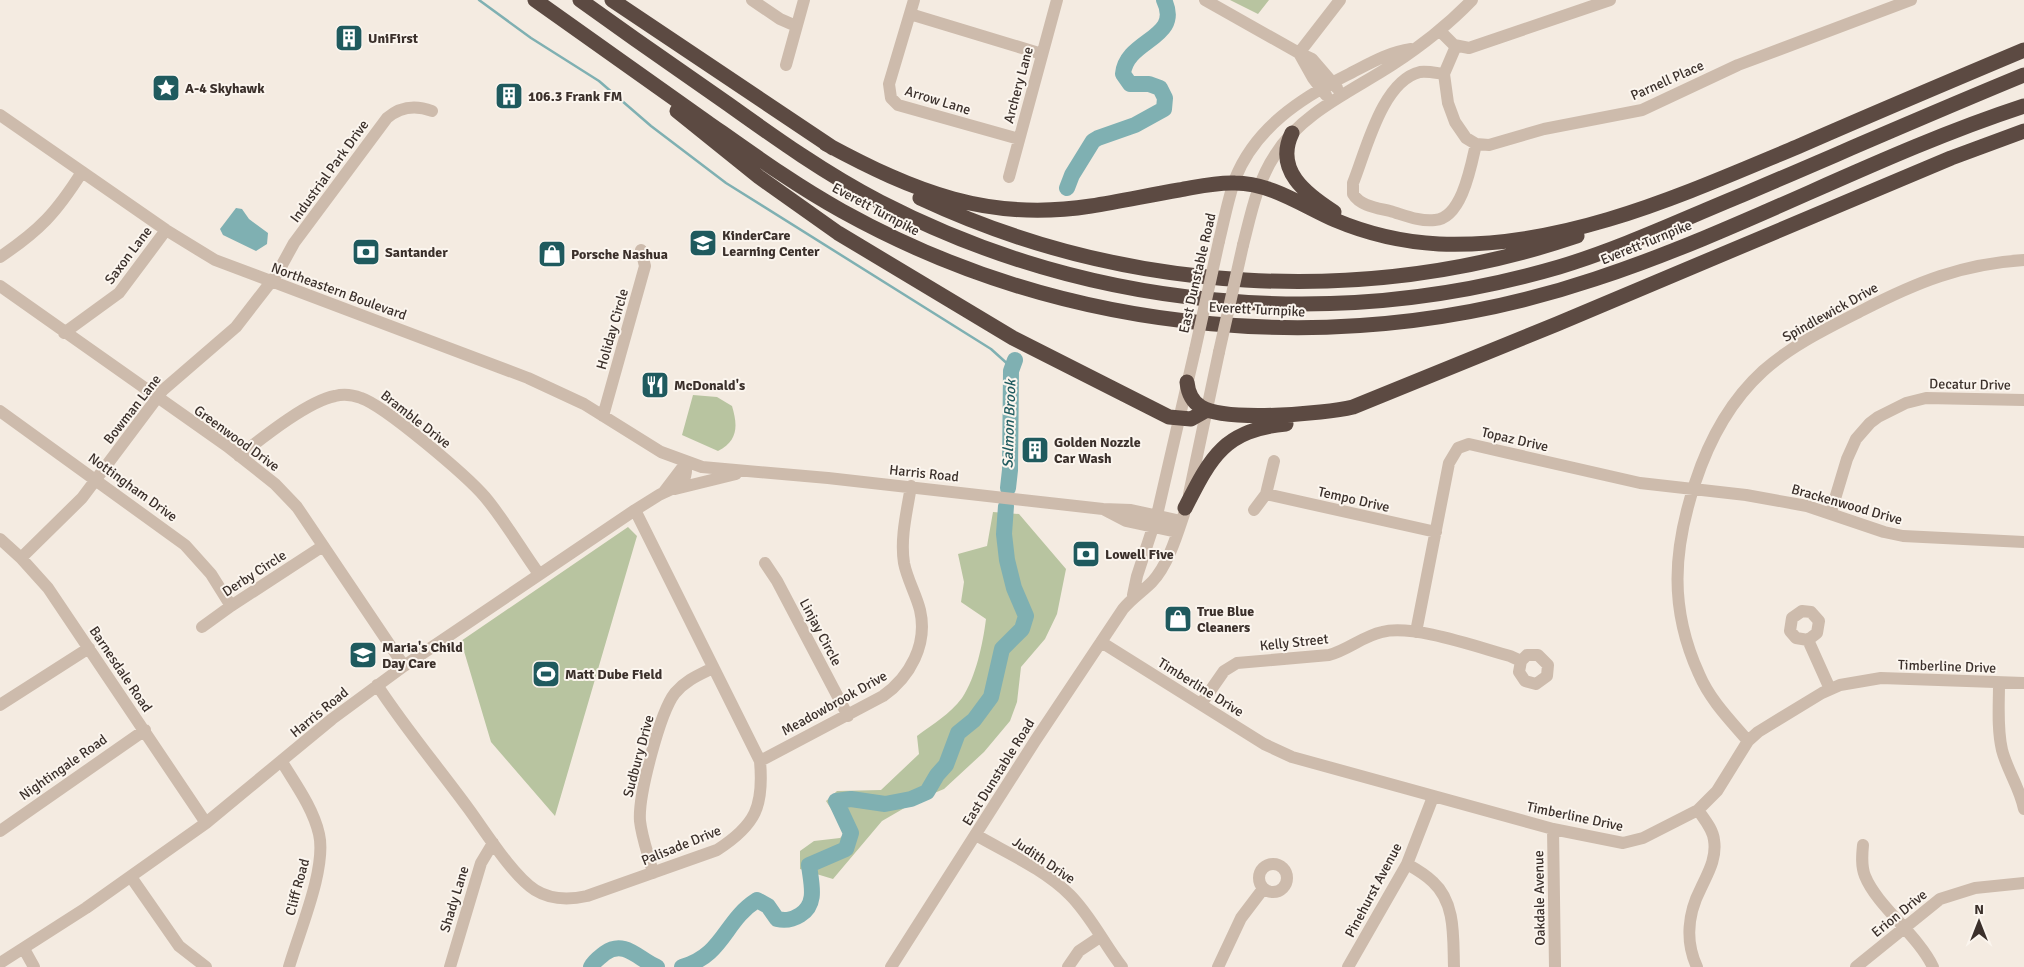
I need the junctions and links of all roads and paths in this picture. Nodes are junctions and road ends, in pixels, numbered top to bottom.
1 (535, 0) edge
2 (580, 0) edge
3 (612, 0) edge
4 (752, 0) edge
5 (804, 0) edge
6 (914, 0) edge
7 (1057, 0) edge
8 (1205, 0) edge
9 (1340, 0) edge
10 (1472, 0) edge
11 (1610, 0) edge
12 (1911, 0) edge
13 (910, 14) junction
14 (796, 26) junction
15 (1440, 31) junction
16 (594, 42) junction
17 (2024, 45) edge
18 (1456, 46) junction
19 (1414, 48) junction
20 (2024, 50) edge
21 (1299, 53) junction
22 (1042, 54) junction
23 (786, 66) dead end
24 (1444, 74) junction
25 (2024, 76) edge
26 (1333, 83) junction
27 (1942, 85) junction
28 (1321, 90) junction
29 (1338, 99) junction
30 (2024, 106) edge
31 (432, 111) dead end
32 (0, 115) edge
33 (2024, 131) edge
34 (1292, 133) junction
35 (1019, 139) junction
36 (826, 144) junction
37 (1476, 144) junction
38 (82, 172) junction
39 (1009, 177) dead end
40 (1234, 182) junction
41 (1260, 186) junction
42 (1674, 198) junction
43 (166, 230) junction
44 (1397, 240) junction
45 (641, 250) dead end
46 (0, 258) edge
47 (2024, 260) edge
48 (269, 282) junction
49 (0, 286) edge
50 (64, 333) junction
51 (1187, 382) junction
52 (157, 398) junction
53 (2024, 400) edge
54 (1207, 410) junction
55 (0, 411) edge
56 (1334, 412) junction
57 (603, 416) junction
58 (1178, 419) junction
59 (239, 456) junction
60 (1274, 462) dead end
61 (686, 463) junction
62 (742, 471) junction
63 (97, 479) junction
64 (911, 486) junction
65 (1693, 490) junction
66 (670, 491) junction
67 (1266, 494) junction
68 (636, 510) junction
69 (1254, 510) dead end
70 (1831, 512) junction
71 (1181, 520) junction
72 (1156, 521) junction
73 (1436, 532) junction
74 (0, 539) edge
75 (2024, 542) edge
76 (323, 546) junction
77 (21, 558) junction
78 (765, 563) dead end
79 (539, 574) junction
80 (1133, 596) junction
81 (231, 606) junction
82 (202, 627) dead end
83 (1416, 632) junction
84 (1808, 640) dead end
85 (1101, 642) junction
86 (89, 648) junction
87 (1521, 661) dead end
88 (404, 666) junction
89 (714, 668) junction
90 (2024, 683) edge
91 (1999, 684) junction
92 (377, 685) junction
93 (1830, 689) junction
94 (1, 701) edge
95 (1201, 704) junction
96 (848, 716) junction
97 (144, 730) junction
98 (1748, 741) junction
99 (760, 761) junction
100 (282, 762) junction
101 (1432, 797) junction
102 (2024, 808) edge
103 (1698, 810) junction
104 (206, 823) junction
105 (1553, 829) junction
106 (0, 830) edge
107 (976, 835) junction
108 (493, 843) junction
109 (1863, 845) dead end
110 (1407, 864) junction
111 (653, 873) junction
112 (131, 877) junction
113 (2024, 883) edge
114 (1263, 888) dead end
115 (1906, 928) junction
116 (1100, 937) junction
117 (24, 949) junction
118 (0, 963) edge
119 (34, 967) edge
120 (206, 967) edge
121 (289, 967) edge
122 (450, 967) edge
123 (891, 967) edge
124 (1068, 967) edge
125 (1122, 967) edge
126 (1218, 967) edge
127 (1348, 967) edge
128 (1454, 967) edge
129 (1554, 967) edge
130 (1697, 967) edge
131 (1856, 967) edge
132 (1933, 967) edge

1 - 16 highway, Everett Turnpike
2 - 25 highway, Everett Turnpike
3 - 36 highway
4 - 14 street
5 - 14 street
6 - 13 street, Arrow Lane
7 - 22 street, Archery Lane
8 - 21 street
9 - 21 street
10 - 15 street, East Dunstable Road
11 - 18 street
12 - 37 street, Parnell Place
13 - 22 street
13 - 35 street, Arrow Lane
14 - 23 street
15 - 18 street
15 - 19 street, East Dunstable Road
16 - 30 highway, Everett Turnpike
16 - 58 highway
17 - 27 highway
18 - 24 street
19 - 26 street, East Dunstable Road
19 - 29 street, East Dunstable Road
20 - 27 highway
21 - 26 street
21 - 28 street
22 - 35 street, Archery Lane
24 - 37 street
24 - 37 street
26 - 28 street, East Dunstable Road
26 - 29 street
27 - 42 highway
28 - 29 street
28 - 40 street, East Dunstable Road
29 - 34 street, East Dunstable Road
31 - 48 street, Industrial Park Drive
32 - 38 street, Northeastern Boulevard
33 - 56 highway
34 - 41 street, East Dunstable Road
34 - 44 highway
35 - 39 street, Archery Lane
36 - 40 highway
36 - 42 highway
38 - 43 street, Northeastern Boulevard
38 - 46 street
40 - 41 highway
40 - 51 street, East Dunstable Road, bridge
41 - 44 highway
41 - 54 street, East Dunstable Road, bridge
42 - 44 highway
43 - 48 street, Northeastern Boulevard
43 - 50 street, Saxon Lane
45 - 57 street, Holiday Circle
47 - 65 street, Spindlewick Drive
48 - 52 street, Bowman Lane
48 - 57 street, Northeastern Boulevard
49 - 50 street, Greenwood Drive
50 - 52 street, Greenwood Drive
51 - 54 highway
51 - 58 street, East Dunstable Road
52 - 59 street, Greenwood Drive
52 - 63 street, Bowman Lane
53 - 70 street, Decatur Drive
54 - 56 highway
54 - 58 highway
54 - 71 street, East Dunstable Road
55 - 63 street, Nottingham Drive
56 - 71 highway
57 - 61 street, Northeastern Boulevard
58 - 72 street, East Dunstable Road
59 - 76 street, Greenwood Drive
59 - 79 street, Bramble Drive
60 - 67 street
61 - 62 street, Harris Road
61 - 66 street, Harris Road
62 - 64 street, Harris Road
62 - 66 street, Harris Road
63 - 77 street, Bowman Lane
63 - 81 street, Nottingham Drive
64 - 72 street, Harris Road
64 - 96 street, Meadowbrook Drive
65 - 70 street, Brackenwood Drive
65 - 73 street, Topaz Drive
65 - 98 street, Spindlewick Drive
66 - 68 street, Harris Road
67 - 69 street
67 - 73 street, Tempo Drive
68 - 79 street, Harris Road
68 - 89 street, Palisade Drive
70 - 75 street, Brackenwood Drive
71 - 72 street, Harris Road
71 - 80 street, East Dunstable Road
72 - 80 street, East Dunstable Road
73 - 83 street, Topaz Drive
74 - 77 street, Barnesdale Road
76 - 81 street, Derby Circle
76 - 88 street, Greenwood Drive
77 - 86 street, Barnesdale Road
78 - 96 street, Linjay Circle
79 - 88 street, Harris Road
80 - 85 street, East Dunstable Road
81 - 82 street, Derby Circle
83 - 87 street, Kelly Street
83 - 95 street, Kelly Street
84 - 93 street
85 - 95 street, Timberline Drive
85 - 107 street, East Dunstable Road
86 - 94 street
86 - 97 street, Barnesdale Road
88 - 92 street, Harris Road
89 - 99 street, Palisade Drive
89 - 111 street, Sudbury Drive
90 - 91 street, Timberline Drive
91 - 93 street, Timberline Drive
91 - 102 street
92 - 100 street, Harris Road
92 - 108 street, Palisade Drive
93 - 98 street, Timberline Drive
95 - 101 street, Timberline Drive
96 - 99 street, Meadowbrook Drive
97 - 104 street, Barnesdale Road
97 - 106 street, Nightingale Road
98 - 103 street, Timberline Drive
99 - 111 street, Palisade Drive
100 - 104 street, Harris Road
100 - 121 street, Cliff Road
101 - 105 street, Timberline Drive
101 - 110 street, Pinehurst Avenue
103 - 105 street, Timberline Drive
103 - 130 street
104 - 112 street, Harris Road
105 - 129 street, Oakdale Avenue
107 - 116 street, Judith Drive
107 - 123 street, East Dunstable Road
108 - 111 street, Palisade Drive
108 - 122 street, Shady Lane
109 - 115 street
110 - 127 street, Pinehurst Avenue
110 - 128 street
112 - 117 street, Harris Road
112 - 120 street
113 - 115 street, Erion Drive
114 - 126 street
115 - 131 street, Erion Drive
115 - 132 street
116 - 124 street
116 - 125 street, Judith Drive
117 - 118 street, Harris Road
117 - 119 street

